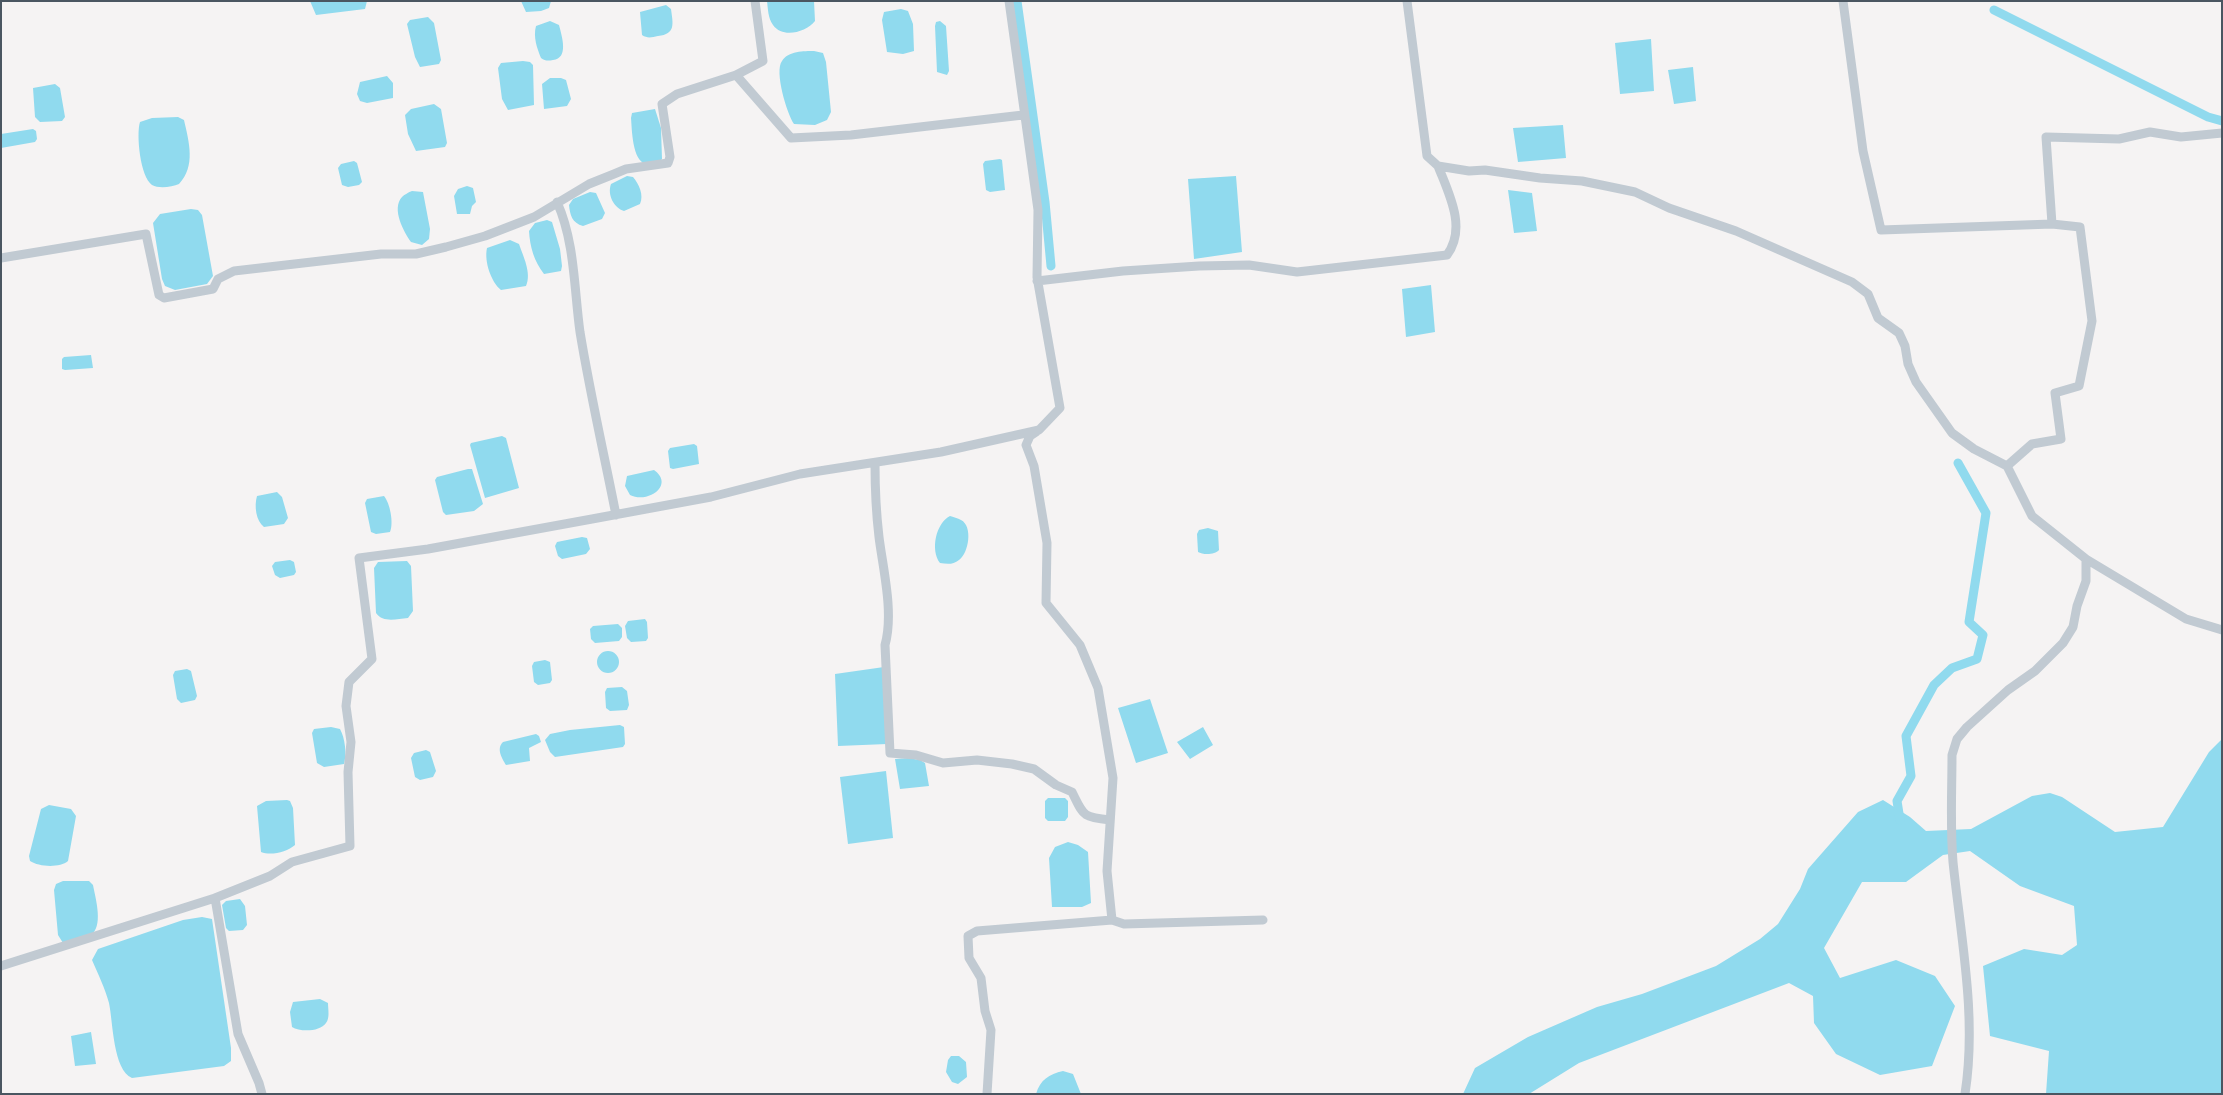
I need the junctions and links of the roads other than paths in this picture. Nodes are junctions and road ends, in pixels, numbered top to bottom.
1 (755, 1) edge
2 (1009, 1) edge
3 (1407, 1) edge
4 (1843, 1) edge
5 (736, 75) junction
6 (1023, 115) junction
7 (2222, 133) edge
8 (1438, 166) junction
9 (557, 202) junction
10 (2052, 224) junction
11 (1, 258) edge
12 (1037, 281) junction
13 (1039, 430) junction
14 (875, 462) junction
15 (2007, 466) junction
16 (616, 515) junction
17 (2086, 559) junction
18 (2222, 630) edge
19 (1110, 820) junction
20 (215, 898) junction
21 (1112, 920) junction
22 (1263, 920) dead end
23 (1, 966) edge
24 (262, 1094) edge
25 (987, 1094) edge
26 (1965, 1094) edge

1 - 5 street
2 - 6 street
3 - 8 street
4 - 10 street
5 - 6 street
5 - 9 street
6 - 12 street
7 - 10 street
8 - 12 street
8 - 15 street
9 - 11 street
9 - 16 street
10 - 15 street
12 - 13 street
13 - 14 street
13 - 19 street
14 - 16 street
14 - 19 street
15 - 17 street
16 - 20 street
17 - 18 street
17 - 26 street
19 - 21 street
20 - 23 street
20 - 24 street
21 - 22 street
21 - 25 street

